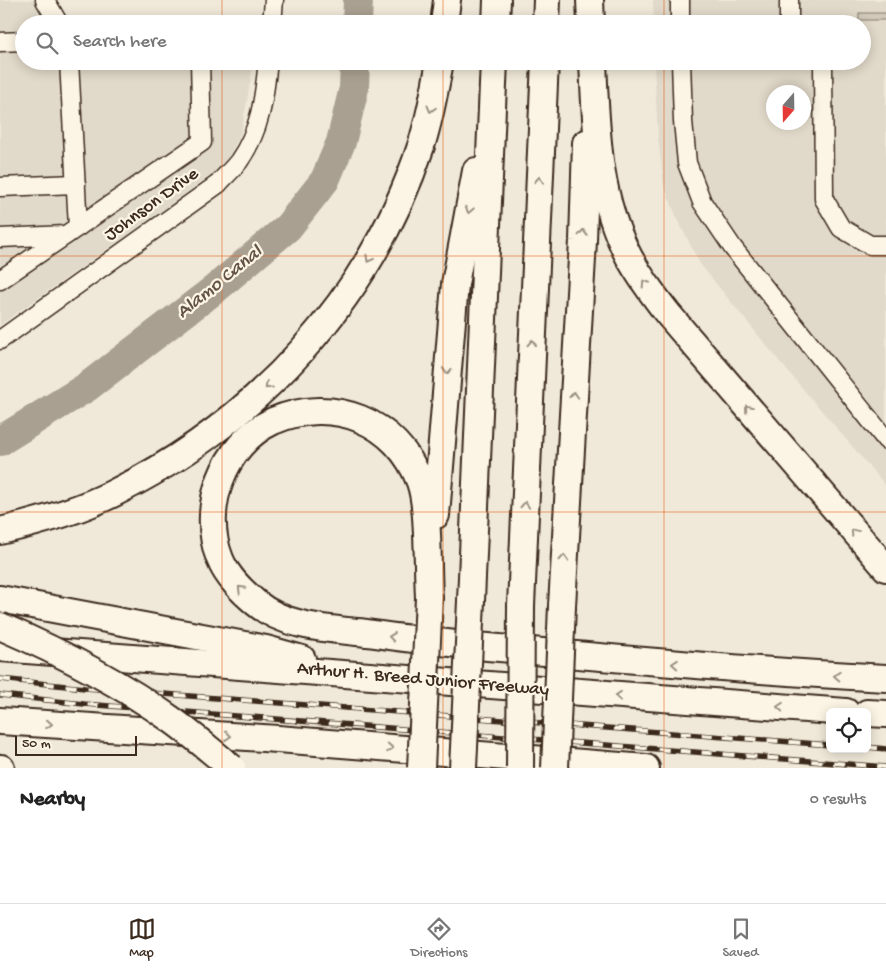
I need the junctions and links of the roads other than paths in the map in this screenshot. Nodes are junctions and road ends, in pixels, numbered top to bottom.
1 (45, 0) edge
2 (274, 0) edge
3 (447, 0) edge
4 (497, 0) edge
5 (548, 0) edge
6 (589, 0) edge
7 (680, 0) edge
8 (789, 0) edge
9 (54, 15) edge
10 (273, 15) edge
11 (445, 15) edge
12 (496, 15) edge
13 (547, 15) edge
14 (590, 15) edge
15 (680, 15) edge
16 (789, 15) edge
17 (15, 41) edge
18 (0, 42) edge
19 (70, 70) edge
20 (200, 70) edge
21 (267, 70) edge
22 (438, 70) edge
23 (494, 70) edge
24 (545, 70) edge
25 (588, 70) edge
26 (593, 70) edge
27 (681, 70) edge
28 (823, 70) edge
29 (490, 150) junction
30 (76, 184) junction
31 (0, 187) edge
32 (73, 231) junction
33 (0, 238) edge
34 (886, 246) edge
35 (0, 280) edge
36 (0, 340) edge
37 (878, 420) edge
38 (886, 440) edge
39 (0, 531) edge
40 (886, 568) edge
41 (429, 598) junction
42 (9, 601) edge
43 (0, 626) edge
44 (0, 648) edge
45 (358, 675) junction
46 (886, 678) edge
47 (826, 710) edge
48 (871, 713) edge
49 (886, 714) edge
50 (0, 721) edge
51 (232, 768) edge
52 (422, 768) edge
53 (463, 768) edge
54 (520, 768) edge
55 (554, 768) edge
56 (646, 768) edge

1 - 9 street
2 - 10 street
3 - 11 highway
4 - 12 highway
5 - 13 highway
6 - 14 highway
7 - 15 street
8 - 16 street
17 - 18 street
19 - 30 street
20 - 32 street
21 - 36 street, Johnson Drive
22 -> 39 highway
23 - 29 highway
54 -> 24 highway, bridge
55 -> 25 highway, bridge
40 -> 26 highway
27 - 37 street
28 - 34 street
29 -> 41 highway
29 - 53 highway, bridge
30 - 31 street
30 - 32 street
32 - 33 street
32 - 35 street
37 - 38 street
46 -> 41 highway
41 - 52 highway, bridge
42 - 45 highway
43 - 51 highway, bridge
44 - 45 highway, Arthur H. Breed Junior Freeway
47 -> 45 highway, Arthur H. Breed Junior Freeway
48 - 49 highway
50 -> 56 highway

